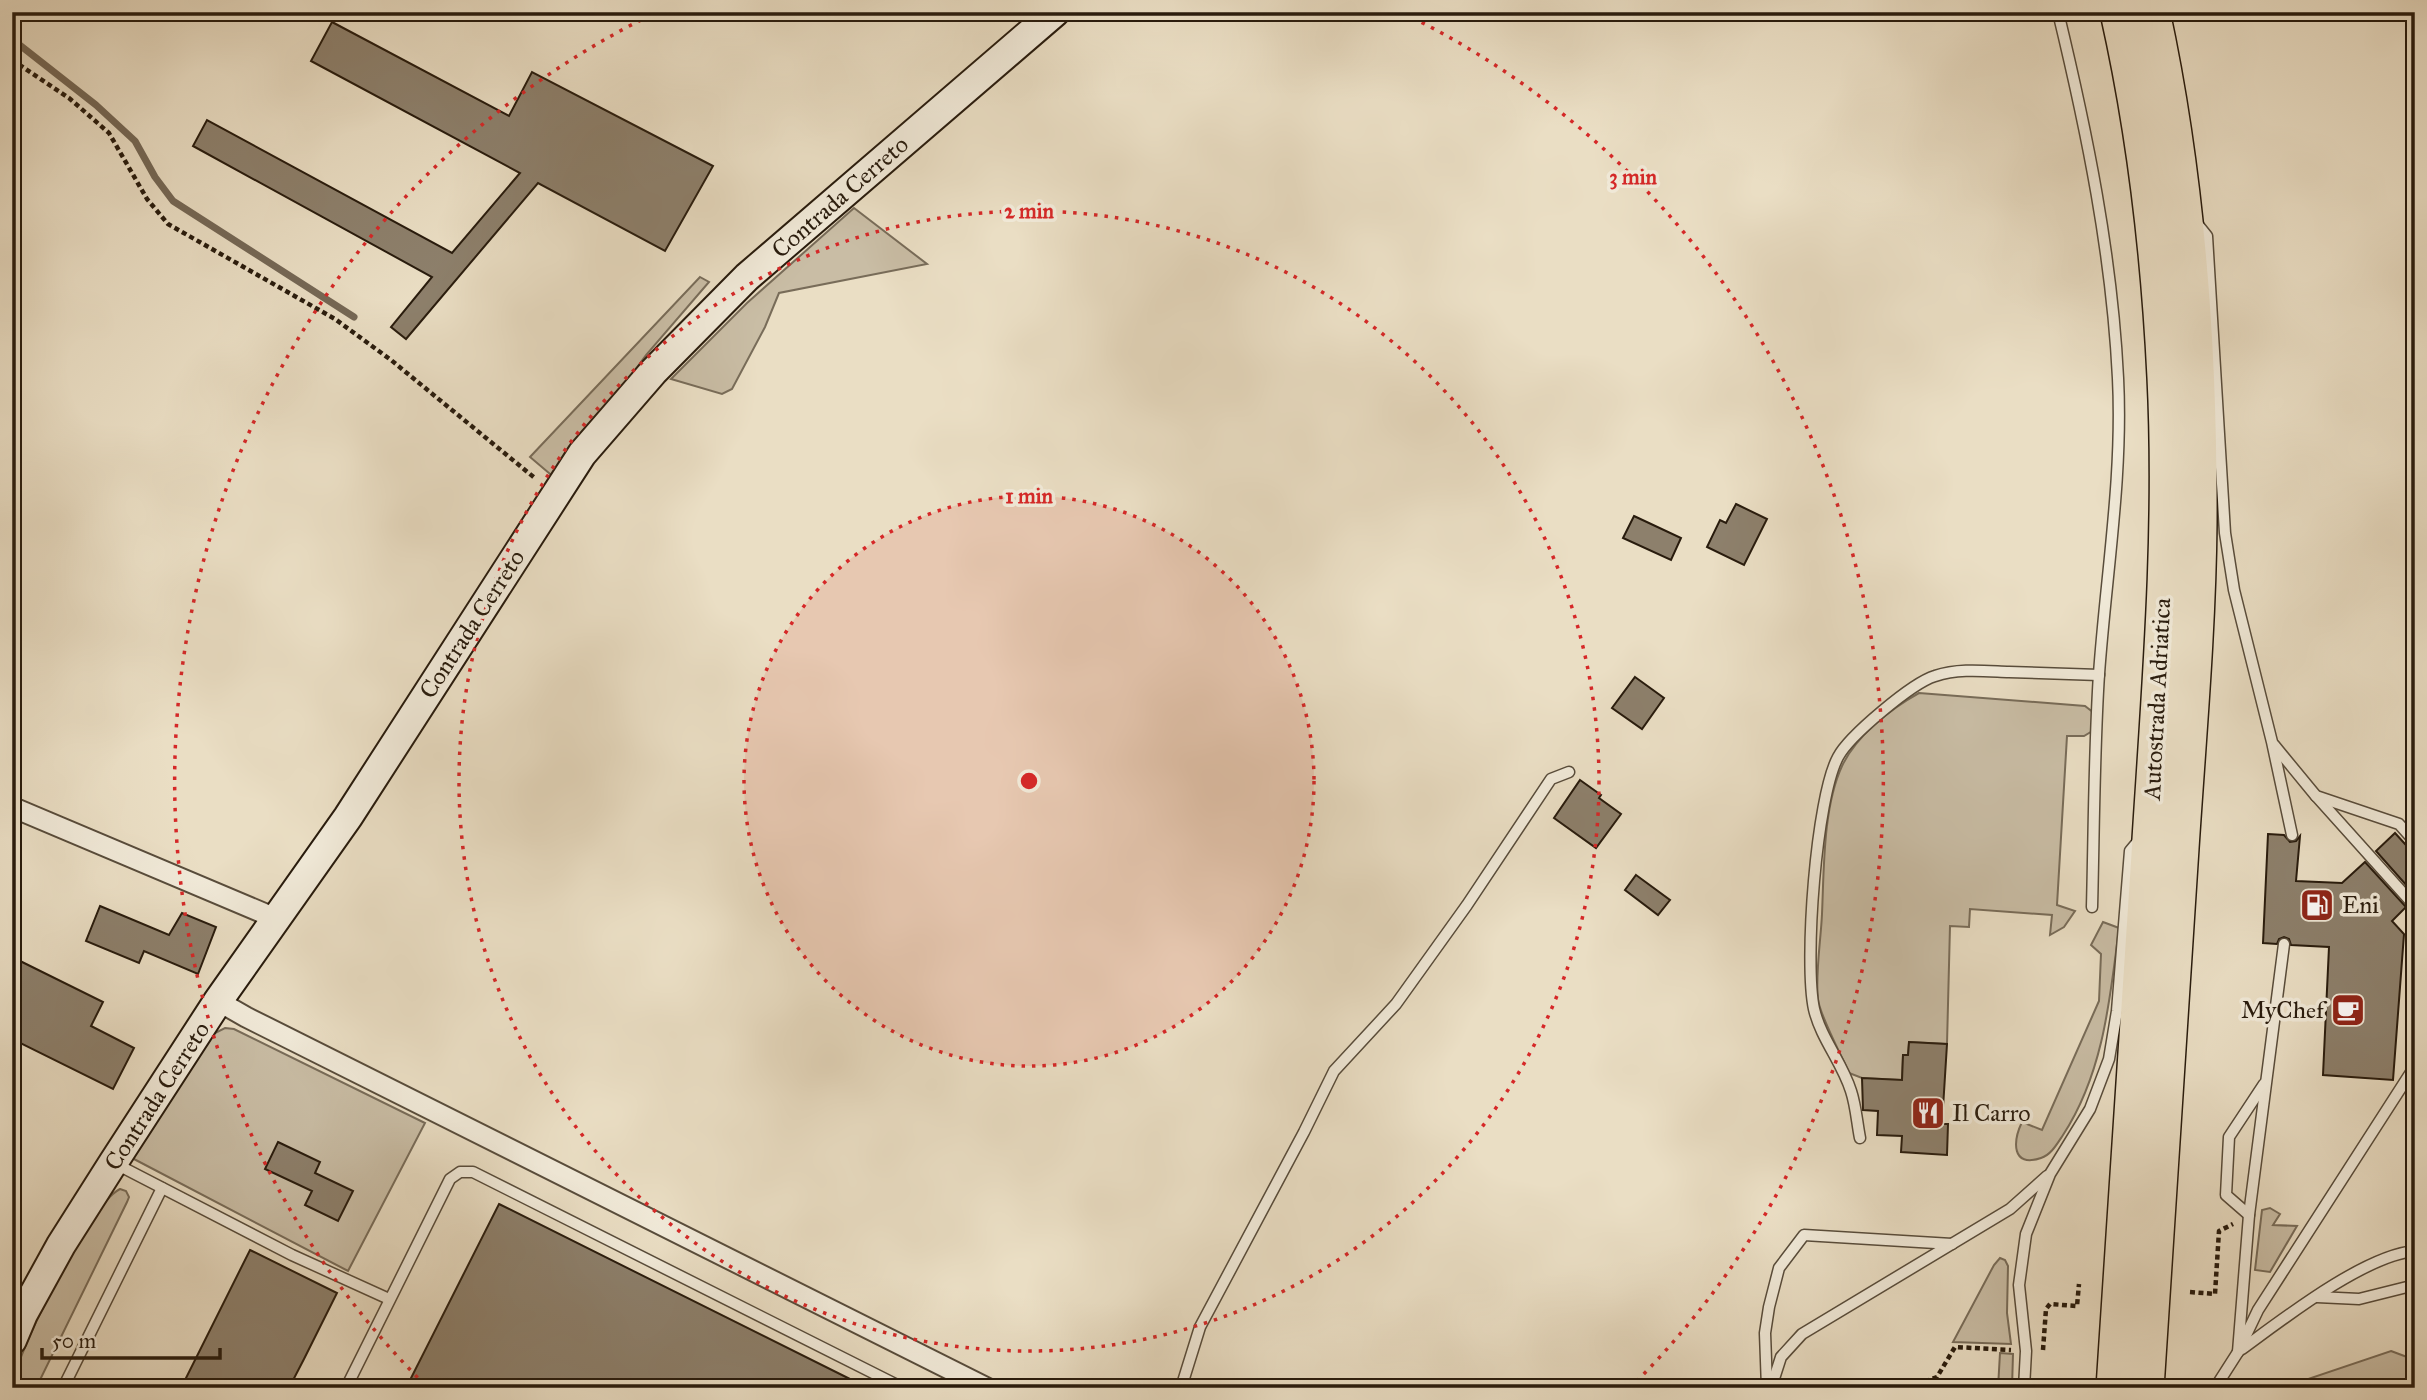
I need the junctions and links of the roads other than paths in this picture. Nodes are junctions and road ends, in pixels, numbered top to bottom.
1 (1055, 12) edge
2 (2058, 12) edge
3 (2119, 12) edge
4 (2152, 12) edge
5 (2184, 207) junction
6 (2099, 675) junction
7 (2272, 742) junction
8 (1569, 772) dead end
9 (2316, 796) junction
10 (12, 807) edge
11 (2151, 824) junction
12 (2292, 835) dead end
13 (2415, 842) edge
14 (2092, 907) dead end
15 (2415, 909) edge
16 (275, 918) junction
17 (2284, 944) dead end
18 (218, 1001) junction
19 (2415, 1066) edge
20 (2266, 1081) junction
21 (1860, 1138) dead end
22 (113, 1163) junction
23 (2050, 1174) junction
24 (162, 1188) junction
25 (2249, 1216) junction
26 (1952, 1244) junction
27 (2415, 1251) edge
28 (2415, 1285) edge
29 (2316, 1297) junction
30 (389, 1299) junction
31 (12, 1340) edge
32 (2238, 1352) junction
33 (63, 1388) edge
34 (346, 1388) edge
35 (903, 1388) edge
36 (987, 1388) edge
37 (1181, 1388) edge
38 (1769, 1388) edge
39 (2024, 1388) edge
40 (2114, 1388) edge
41 (2146, 1388) edge
42 (2215, 1388) edge

1 - 16 main road, Contrada Cerreto
2 - 6 lane
3 - 11 highway, Autostrada Adriatica
4 - 5 highway, Autostrada Adriatica
5 - 7 lane
5 - 41 highway, Autostrada Adriatica
6 - 14 lane
6 - 21 lane
7 - 9 lane
7 - 12 lane
8 - 37 lane
9 - 13 lane
9 - 15 lane
10 - 16 street
11 - 23 lane
11 - 40 highway, Autostrada Adriatica
16 - 18 main road, Contrada Cerreto
17 - 20 lane
18 - 22 main road, Contrada Cerreto
18 - 36 street
19 - 32 lane
20 - 25 lane
20 - 25 lane
22 - 24 lane
22 - 31 main road, Contrada Cerreto
23 - 26 lane
23 - 39 lane
24 - 30 lane
24 - 33 lane
25 - 32 lane
26 - 38 lane
26 - 38 lane
27 - 29 lane
28 - 29 lane
29 - 32 lane
30 - 34 lane
30 - 35 lane
32 - 42 lane

